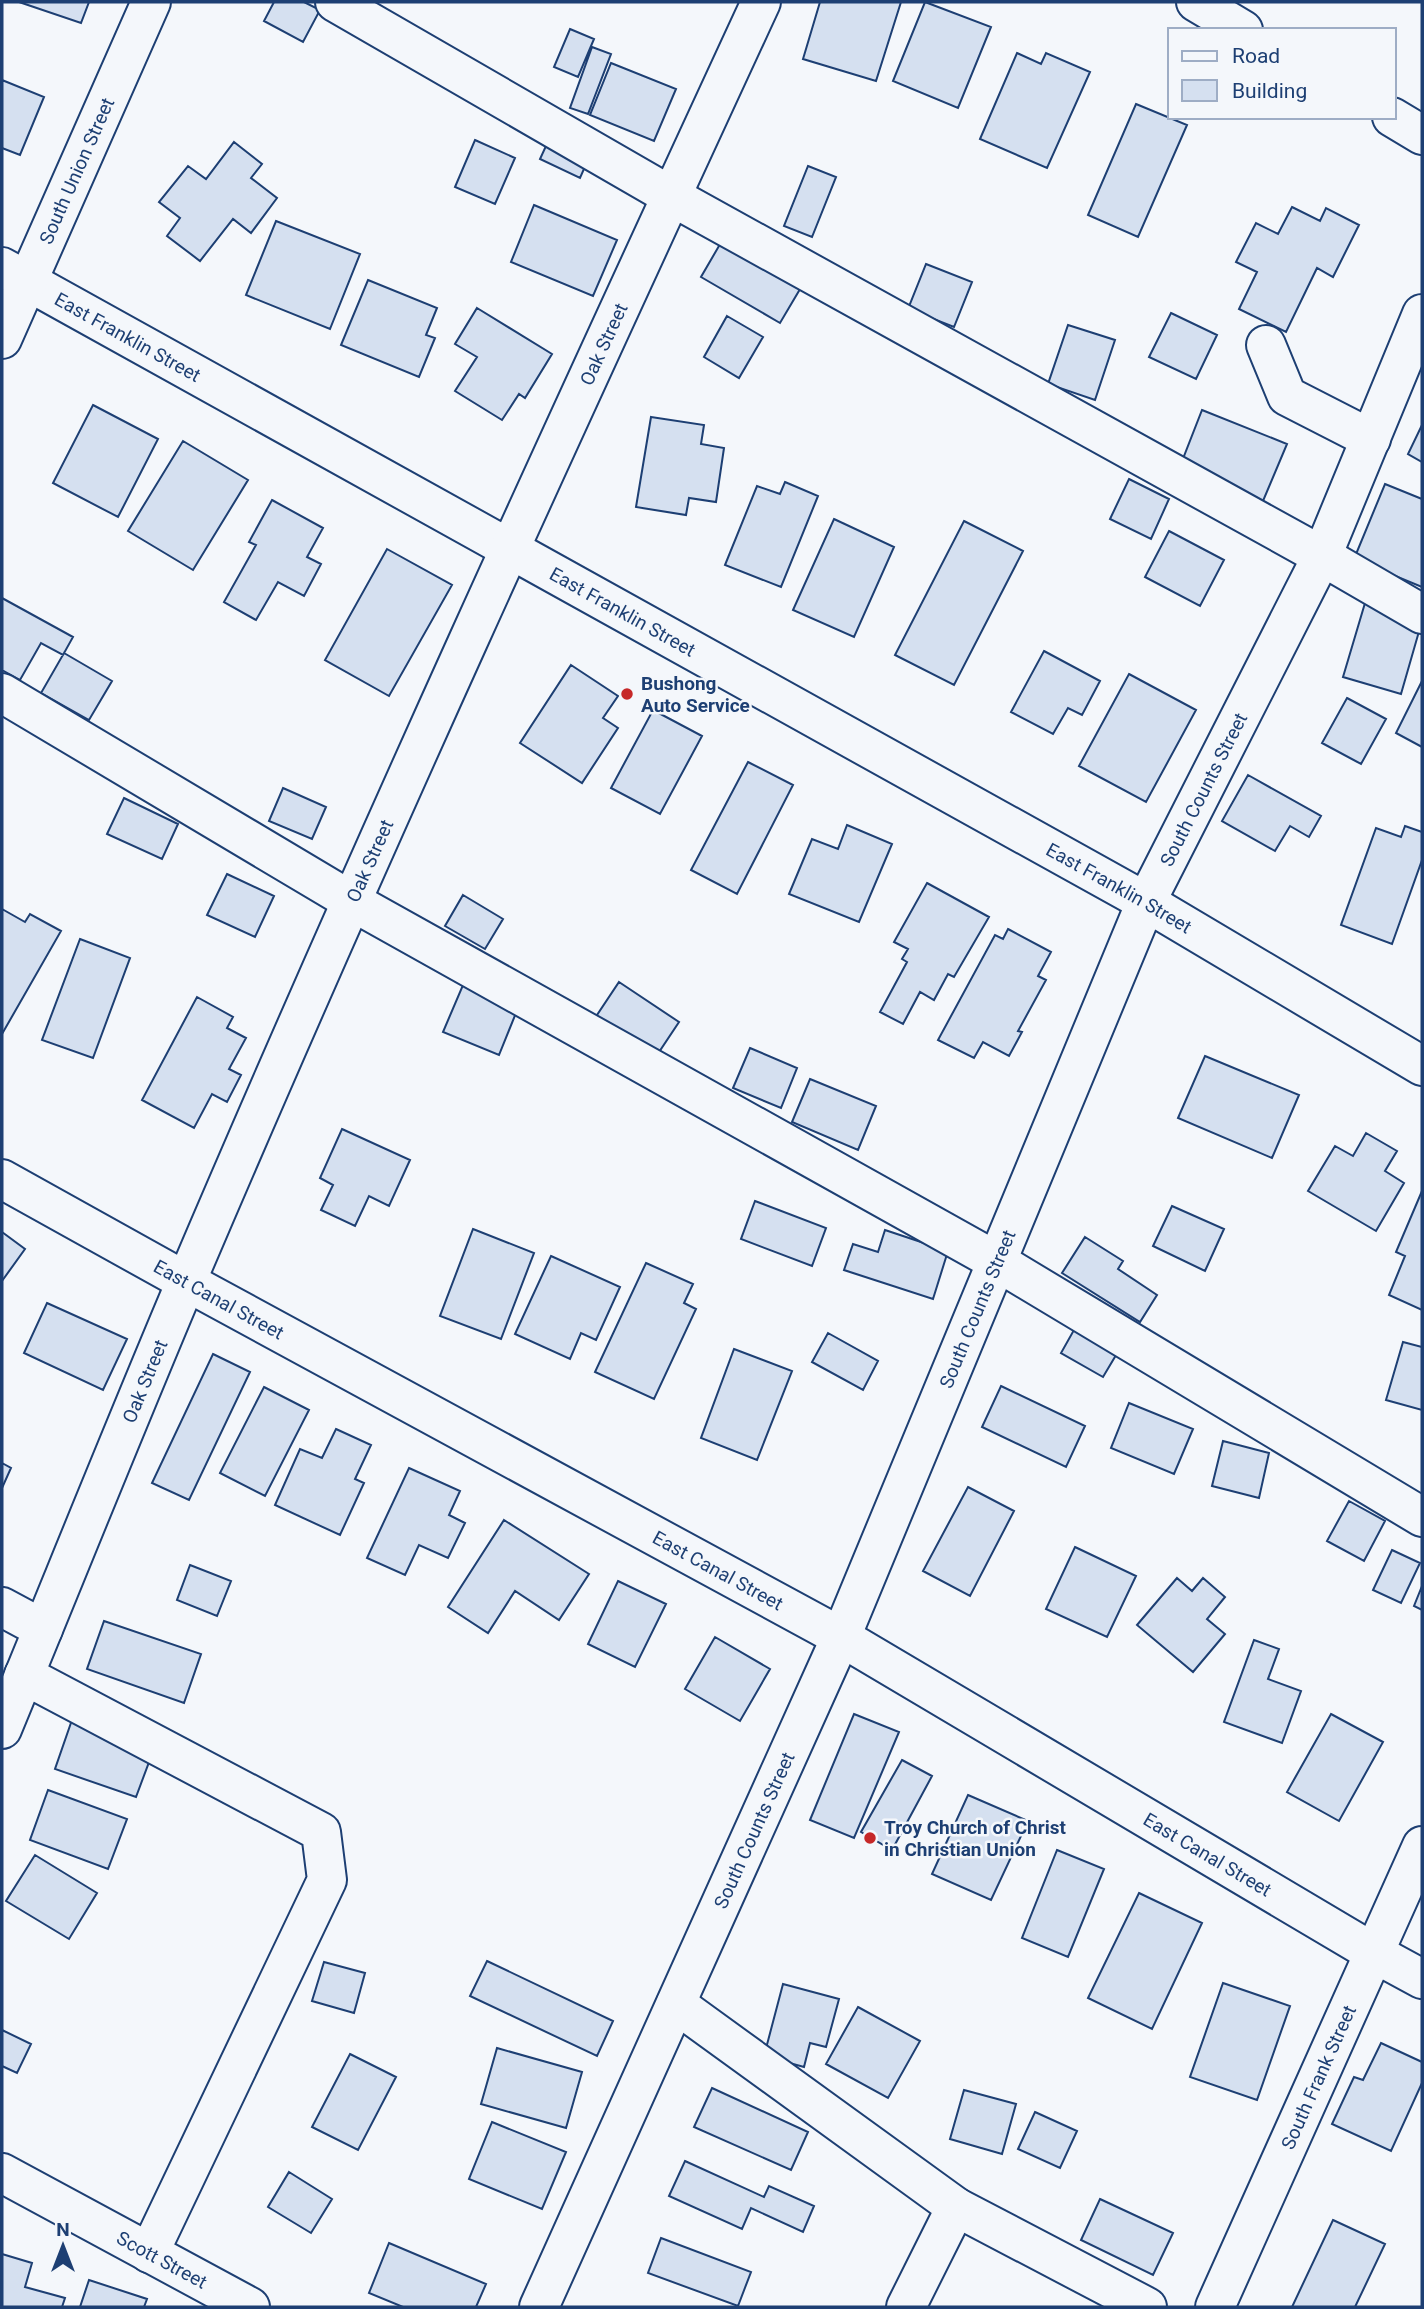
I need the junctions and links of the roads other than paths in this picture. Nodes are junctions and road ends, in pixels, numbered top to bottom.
1 (151, 2) edge
2 (335, 2) edge
3 (761, 2) edge
4 (1196, 2) edge
5 (1240, 28) edge
6 (1395, 119) edge
7 (1422, 135) edge
8 (671, 196) junction
9 (14, 274) edge
10 (1422, 314) edge
11 (2, 339) edge
12 (1266, 345) dead end
13 (1371, 439) junction
14 (509, 547) junction
15 (1322, 556) junction
16 (1422, 614) edge
17 (2, 693) edge
18 (353, 901) junction
19 (1146, 901) junction
20 (1422, 1066) edge
21 (2, 1179) edge
22 (996, 1261) junction
23 (187, 1282) junction
24 (1422, 1517) edge
25 (2, 1607) edge
26 (44, 1629) junction
27 (841, 1637) junction
28 (24, 1675) junction
29 (2, 1730) edge
30 (1422, 1846) edge
31 (1374, 1953) junction
32 (1422, 1979) edge
33 (676, 2004) junction
34 (2, 2173) edge
35 (956, 2207) junction
36 (149, 2253) junction
37 (250, 2307) edge
38 (539, 2307) edge
39 (906, 2307) edge
40 (1147, 2307) edge
41 (1215, 2307) edge

1 - 9 street, South Union Street
2 - 8 street
3 - 8 street, Oak Street
4 - 5 street
6 - 7 street
8 - 14 street, Oak Street
8 - 15 street
9 - 11 street, South Union Street
9 - 14 street, East Franklin Street
10 - 13 street, South Counts Street
12 - 13 street
13 - 15 street, South Counts Street
14 - 18 street, Oak Street
14 - 19 street, East Franklin Street
15 - 16 street
15 - 19 street, South Counts Street
17 - 18 street
18 - 22 street
18 - 23 street, Oak Street
19 - 20 street, East Franklin Street
19 - 22 street, South Counts Street
21 - 23 street, East Canal Street
22 - 24 street
22 - 27 street, South Counts Street
23 - 26 street, Oak Street
23 - 27 street, East Canal Street
25 - 26 street
26 - 28 street, Oak Street
27 - 31 street, East Canal Street
27 - 33 street, South Counts Street
28 - 29 street, Oak Street
28 - 36 street
30 - 31 street, South Frank Street
31 - 32 street, East Canal Street
31 - 41 street, South Frank Street
33 - 35 street
33 - 38 street, South Counts Street
34 - 36 street, Scott Street
35 - 39 street
35 - 40 street
36 - 37 street, Scott Street

